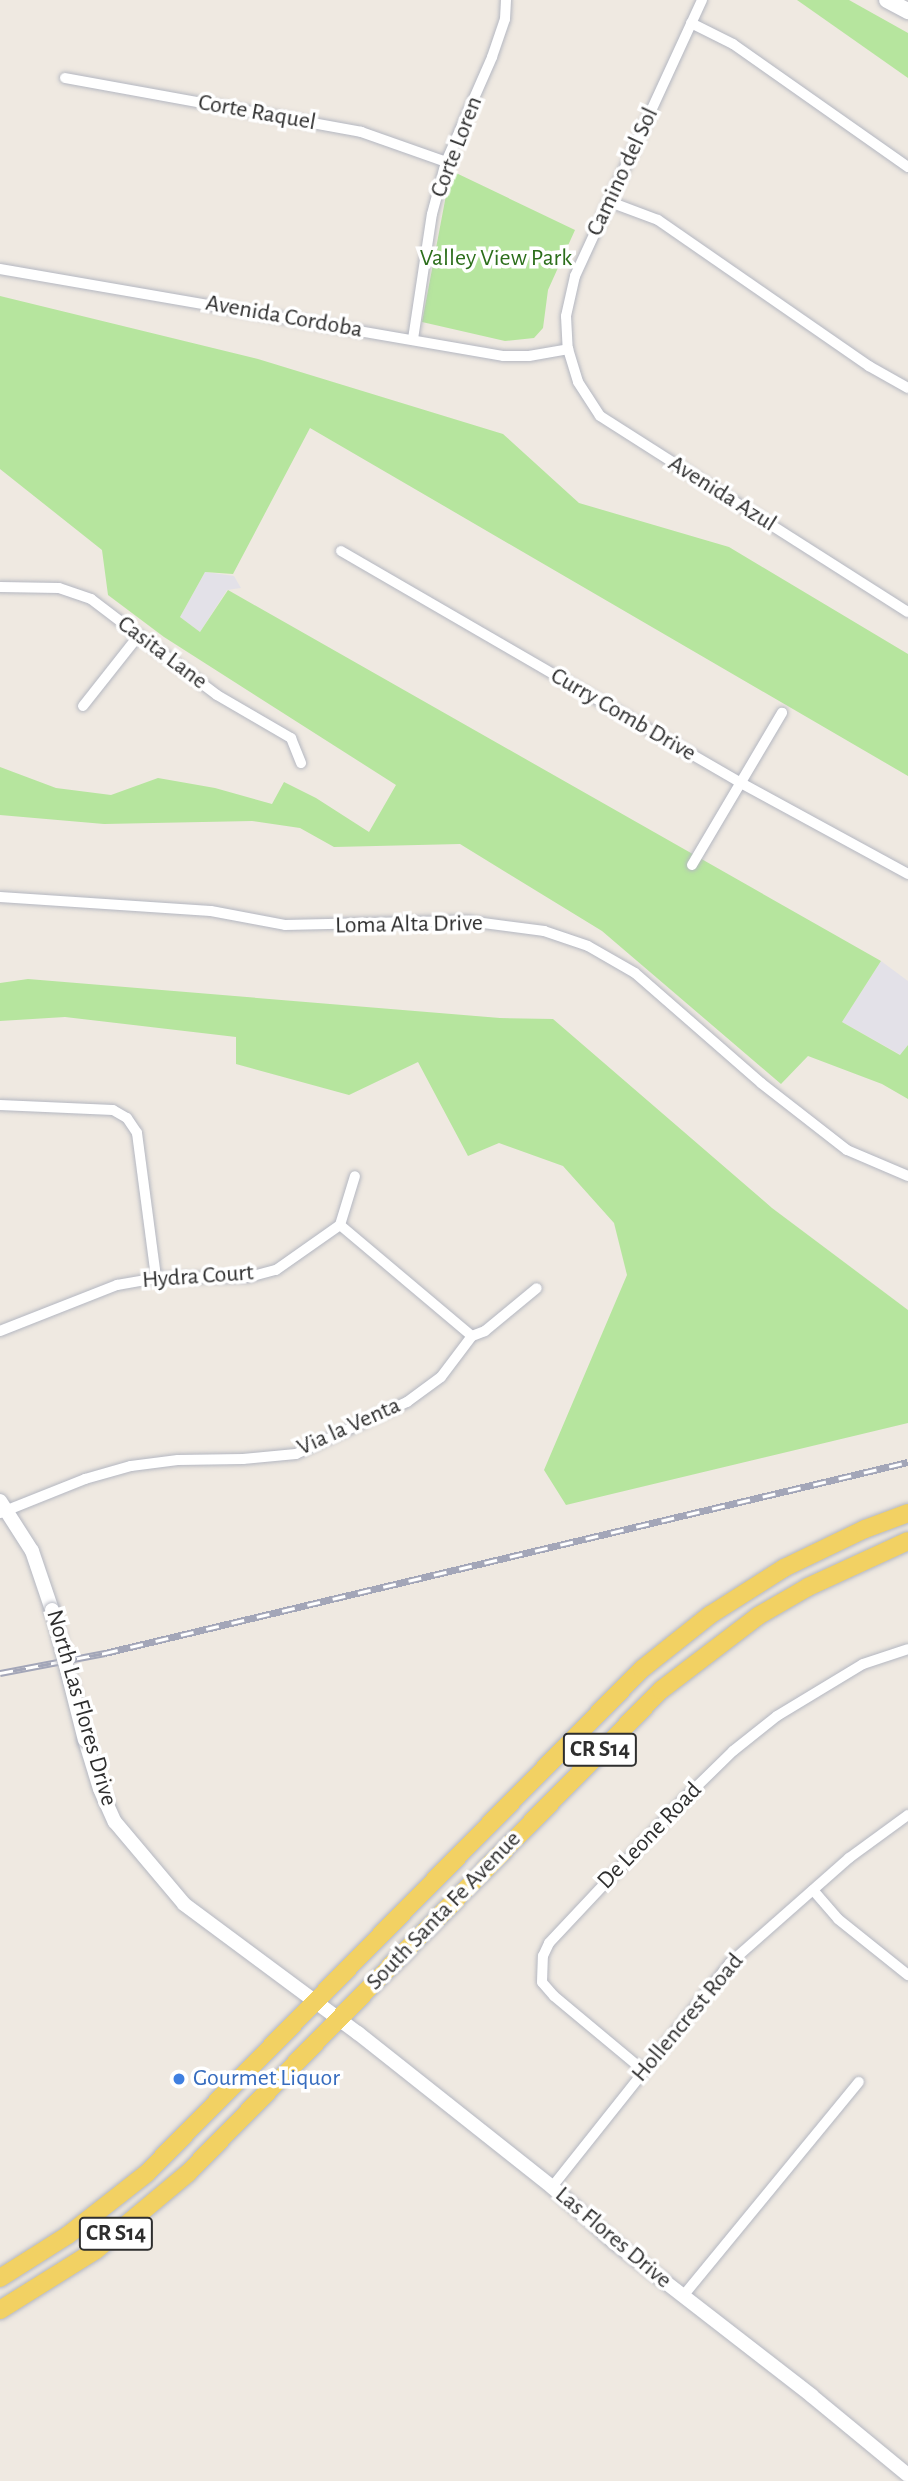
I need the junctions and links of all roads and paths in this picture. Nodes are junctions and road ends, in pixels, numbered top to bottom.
1 (506, 0) edge
2 (702, 0) edge
3 (887, 0) edge
4 (908, 11) edge
5 (691, 23) junction
6 (65, 78) dead end
7 (446, 162) junction
8 (908, 167) edge
9 (610, 202) junction
10 (0, 269) edge
11 (413, 340) junction
12 (568, 349) junction
13 (908, 388) edge
14 (341, 551) dead end
15 (0, 587) edge
16 (908, 612) edge
17 (139, 635) junction
18 (83, 706) dead end
19 (782, 713) dead end
20 (301, 763) dead end
21 (741, 783) junction
22 (692, 865) dead end
23 (908, 874) edge
24 (0, 897) edge
25 (0, 1105) edge
26 (355, 1176) dead end
27 (908, 1176) edge
28 (340, 1225) junction
29 (156, 1278) junction
30 (537, 1288) dead end
31 (0, 1331) edge
32 (472, 1336) junction
33 (2, 1508) edge
34 (908, 1513) edge
35 (908, 1541) edge
36 (908, 1648) edge
37 (908, 1815) edge
38 (813, 1890) junction
39 (908, 1975) edge
40 (317, 2001) junction
41 (340, 2019) junction
42 (644, 2071) junction
43 (859, 2082) dead end
44 (552, 2187) junction
45 (0, 2278) edge
46 (682, 2296) junction
47 (0, 2310) edge
48 (908, 2475) edge

1 - 7 street, Corte Loren
2 - 5 street, Camino del Sol
3 - 4 main road
5 - 8 street
5 - 9 street, Camino del Sol
6 - 7 street, Corte Raquel
7 - 11 street, Corte Loren
9 - 12 street, Camino del Sol
9 - 13 street
10 - 11 street, Avenida Cordoba
11 - 12 street, Avenida Cordoba
12 - 16 street, Avenida Azul
14 - 21 street, Curry Comb Drive
15 - 17 street, Casita Lane
17 - 18 street
17 - 20 street, Casita Lane
19 - 21 street
21 - 22 street
21 - 23 street, Curry Comb Drive
24 - 27 street, Loma Alta Drive
25 - 29 street
26 - 28 street
28 - 29 street, Hydra Court
28 - 32 street
29 - 31 street, Hydra Court
30 - 32 street, Via la Venta
32 - 33 street, Via la Venta
33 - 40 street, North Las Flores Drive, bridge
34 - 40 main road, South Santa Fe Avenue / CR S14
35 - 41 main road, South Santa Fe Avenue / CR S14
36 - 42 street, De Leone Road
37 - 38 street, Hollencrest Road
38 - 39 street
38 - 42 street, Hollencrest Road
40 - 41 street, Las Flores Drive
40 - 45 main road, South Santa Fe Avenue / CR S14
41 - 44 street, Las Flores Drive
41 - 47 main road, South Santa Fe Avenue / CR S14
42 - 44 street, Hollencrest Road
43 - 46 street
44 - 46 street, Las Flores Drive
46 - 48 street, Las Flores Drive

